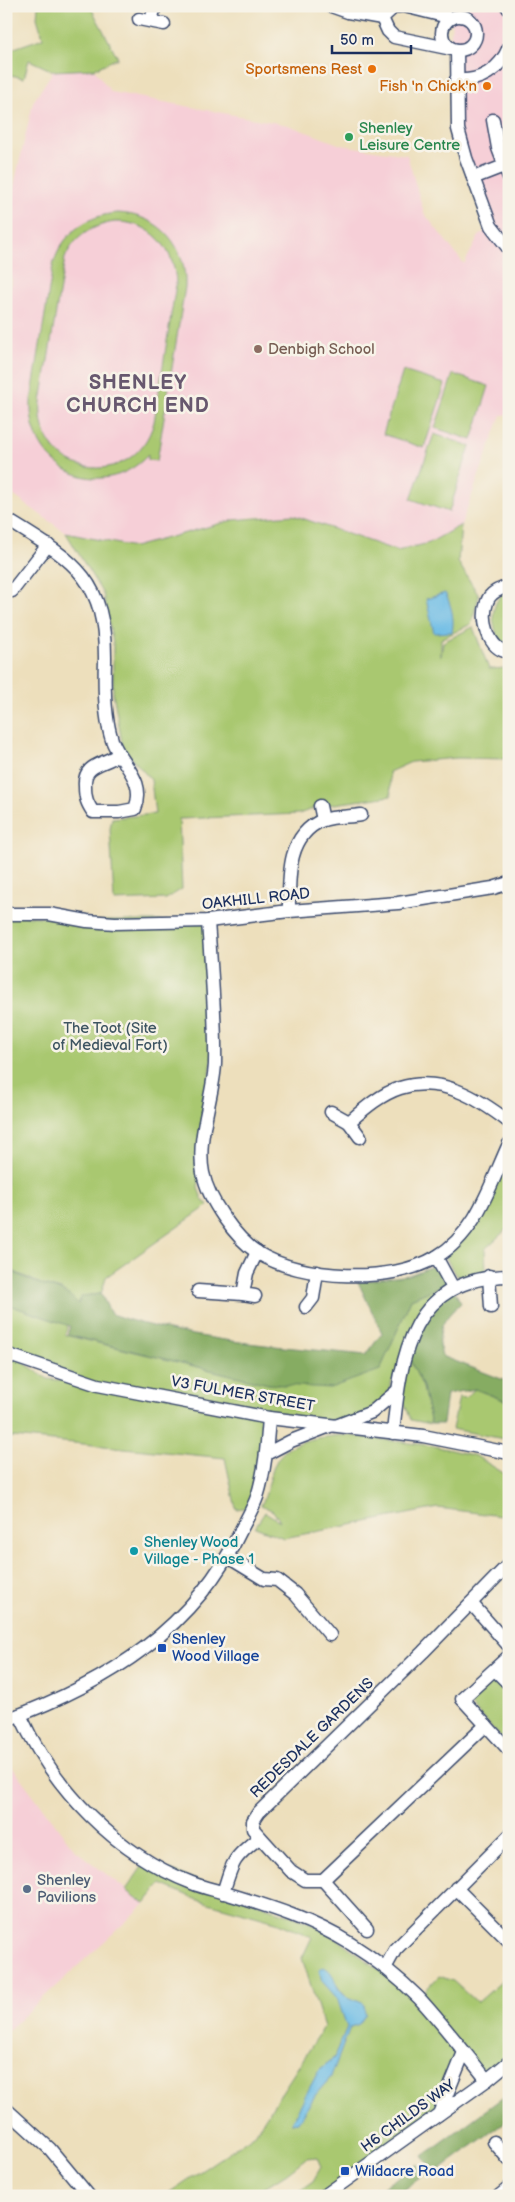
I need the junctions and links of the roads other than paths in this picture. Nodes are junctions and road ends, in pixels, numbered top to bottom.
1 (154, 6) edge
2 (331, 6) edge
3 (402, 6) edge
4 (461, 14) edge
5 (382, 18) junction
6 (164, 24) dead end
7 (509, 47) edge
8 (454, 50) junction
9 (456, 80) junction
10 (493, 120) dead end
11 (507, 169) edge
12 (473, 178) junction
13 (509, 249) edge
14 (6, 519) edge
15 (48, 545) junction
16 (509, 586) edge
17 (12, 591) dead end
18 (509, 652) edge
19 (119, 754) junction
20 (320, 806) dead end
21 (361, 815) dead end
22 (324, 820) junction
23 (509, 883) edge
24 (289, 911) junction
25 (6, 914) edge
26 (208, 921) junction
27 (331, 1112) dead end
28 (349, 1122) junction
29 (509, 1122) edge
30 (360, 1136) dead end
31 (509, 1144) edge
32 (257, 1252) junction
33 (436, 1257) junction
34 (317, 1272) junction
35 (489, 1276) junction
36 (509, 1276) edge
37 (452, 1288) junction
38 (198, 1291) dead end
39 (314, 1302) dead end
40 (491, 1307) dead end
41 (6, 1354) edge
42 (397, 1391) junction
43 (269, 1418) junction
44 (334, 1426) junction
45 (393, 1432) junction
46 (509, 1453) edge
47 (266, 1454) junction
48 (228, 1557) junction
49 (509, 1564) edge
50 (471, 1603) junction
51 (330, 1635) dead end
52 (509, 1646) edge
53 (509, 1656) edge
54 (495, 1670) junction
55 (509, 1684) edge
56 (20, 1715) junction
57 (6, 1720) edge
58 (486, 1725) junction
59 (509, 1750) edge
60 (260, 1837) junction
61 (507, 1840) edge
62 (323, 1880) junction
63 (456, 1888) junction
64 (223, 1892) junction
65 (367, 1929) dead end
66 (509, 1940) edge
67 (385, 1968) junction
68 (464, 2052) junction
69 (509, 2062) edge
70 (487, 2080) junction
71 (6, 2109) edge
72 (439, 2114) junction
73 (494, 2142) dead end
74 (509, 2160) edge
75 (509, 2188) edge
76 (89, 2196) edge
77 (324, 2196) edge
78 (499, 2196) edge

1 - 6 street
2 - 5 street
3 - 4 street
3 - 5 street
4 - 8 street
4 - 8 street
5 - 8 street
7 - 9 street
8 - 9 street
9 - 12 street
10 - 11 street
11 - 12 street
12 - 13 street
14 - 15 street
15 - 17 street
15 - 19 street
16 - 18 street
19 - 19 street
20 - 22 street
21 - 22 street
22 - 24 street
23 - 24 street, OAKHILL ROAD
24 - 26 street, OAKHILL ROAD
25 - 26 street, OAKHILL ROAD
26 - 32 street
27 - 28 street
28 - 29 street
28 - 30 street
31 - 33 street
32 - 34 street
32 - 38 street
33 - 34 street
33 - 37 street
34 - 39 street
35 - 36 street
35 - 37 street
35 - 40 street
37 - 42 street
41 - 43 street, V3 FULMER STREET
42 - 44 street
42 - 45 street
43 - 44 street, V3 FULMER STREET
43 - 47 street
44 - 45 street, V3 FULMER STREET
44 - 47 street
45 - 46 street, V3 FULMER STREET
47 - 48 street
48 - 51 street
48 - 56 street
49 - 50 street
50 - 52 street
50 - 60 street, REDESDALE GARDENS
53 - 54 street
54 - 55 street
54 - 58 street
56 - 57 street
56 - 64 street
58 - 59 street
58 - 62 street
60 - 62 street
60 - 64 street
61 - 63 street
62 - 65 street
63 - 66 street
63 - 67 street
64 - 67 street
67 - 68 street
68 - 70 street
68 - 72 street
69 - 70 street, H6 CHILDS WAY
70 - 72 street, H6 CHILDS WAY
71 - 76 street
72 - 77 street, H6 CHILDS WAY
73 - 74 street
75 - 78 street

